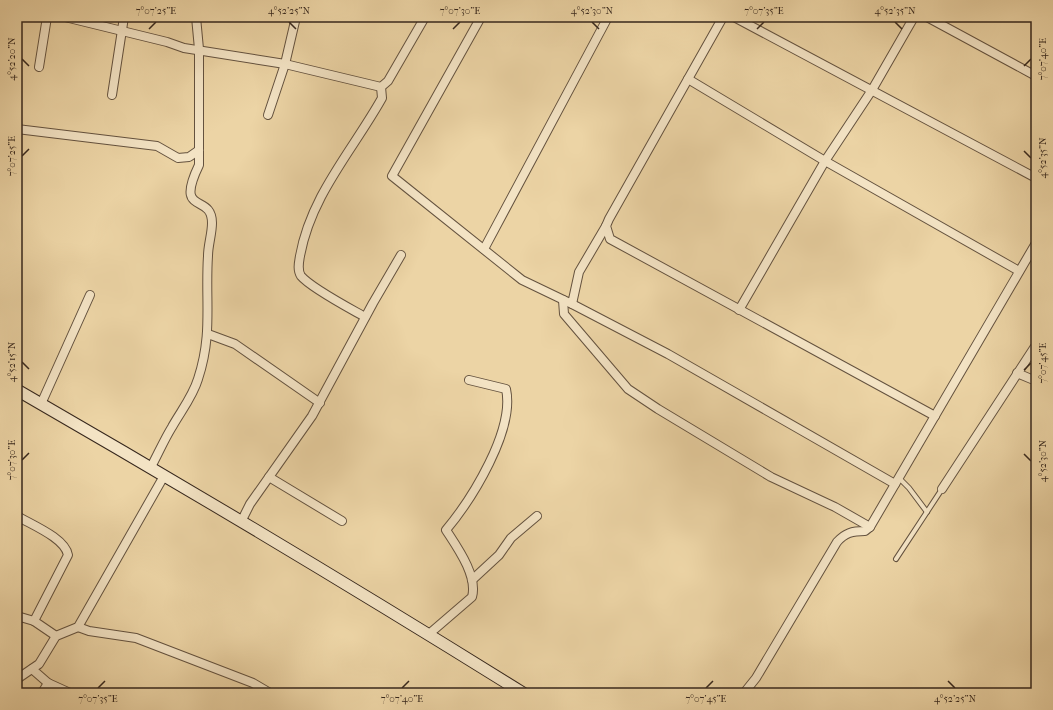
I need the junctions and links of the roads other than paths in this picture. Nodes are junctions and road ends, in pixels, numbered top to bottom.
1 (47, 17) edge
2 (65, 17) edge
3 (124, 17) edge
4 (196, 17) edge
5 (296, 17) edge
6 (425, 17) edge
7 (481, 17) edge
8 (608, 17) edge
9 (723, 17) edge
10 (734, 17) edge
11 (914, 17) edge
12 (927, 17) edge
13 (122, 31) junction
14 (199, 49) junction
15 (285, 64) junction
16 (39, 67) dead end
17 (1036, 76) edge
18 (688, 79) junction
19 (381, 87) junction
20 (872, 90) junction
21 (112, 95) dead end
22 (268, 115) dead end
23 (17, 129) edge
24 (199, 150) junction
25 (825, 161) junction
26 (1036, 178) edge
27 (606, 226) junction
28 (1036, 242) edge
29 (484, 249) junction
30 (401, 255) dead end
31 (1019, 271) junction
32 (90, 295) dead end
33 (563, 300) junction
34 (572, 304) junction
35 (739, 310) junction
36 (365, 317) junction
37 (208, 334) junction
38 (1036, 345) edge
39 (1017, 374) junction
40 (469, 380) dead end
41 (1036, 381) edge
42 (17, 390) edge
43 (320, 403) junction
44 (41, 404) junction
45 (935, 416) junction
46 (151, 468) junction
47 (164, 476) junction
48 (269, 477) junction
49 (897, 481) junction
50 (942, 489) joint
51 (927, 512) junction
52 (17, 516) edge
53 (537, 516) dead end
54 (342, 521) dead end
55 (241, 522) junction
56 (870, 527) junction
57 (896, 559) dead end
58 (472, 580) junction
59 (17, 616) edge
60 (34, 621) junction
61 (78, 627) junction
62 (428, 634) junction
63 (56, 636) junction
64 (32, 669) junction
65 (17, 679) edge
66 (48, 684) junction
67 (1036, 689) edge
68 (42, 693) edge
69 (70, 693) edge
70 (270, 693) edge
71 (523, 693) edge
72 (744, 693) edge
73 (1033, 693) edge

1 - 16 street
2 - 13 street
3 - 13 street
4 - 14 street
5 - 15 street
6 - 19 street
7 - 29 street
8 - 29 street
9 - 18 street
10 - 20 street
11 - 20 street
12 - 17 street
13 - 14 street
13 - 21 street
14 - 15 street
14 - 24 street
15 - 19 street
15 - 22 street
18 - 25 street
18 - 27 street
19 - 36 street
20 - 25 street
20 - 26 street
23 - 24 street
24 - 37 street
25 - 31 street
25 - 35 street
27 - 34 street
27 - 35 street
28 - 31 street
29 - 33 street
30 - 36 street
31 - 45 street
32 - 44 street
33 - 34 street
33 - 56 street
34 - 49 street
35 - 45 street
36 - 43 street
37 - 43 street
37 - 46 street
38 - 39 street
39 - 41 street
39 - 50 street
40 - 58 street
42 - 44 street
43 - 48 street
44 - 46 street
45 - 49 street
46 - 47 street
47 - 55 street
47 - 61 street
48 - 54 street
48 - 55 street
49 - 51 lane
49 - 56 street
50 - 51 lane
51 - 57 lane
52 - 60 street
53 - 58 street
55 - 62 street
56 - 72 street
58 - 62 street
59 - 60 street
60 - 63 street
61 - 63 street
61 - 70 street
62 - 71 street
63 - 64 street
64 - 65 street
64 - 66 street
66 - 68 street
66 - 69 street
67 - 73 street

